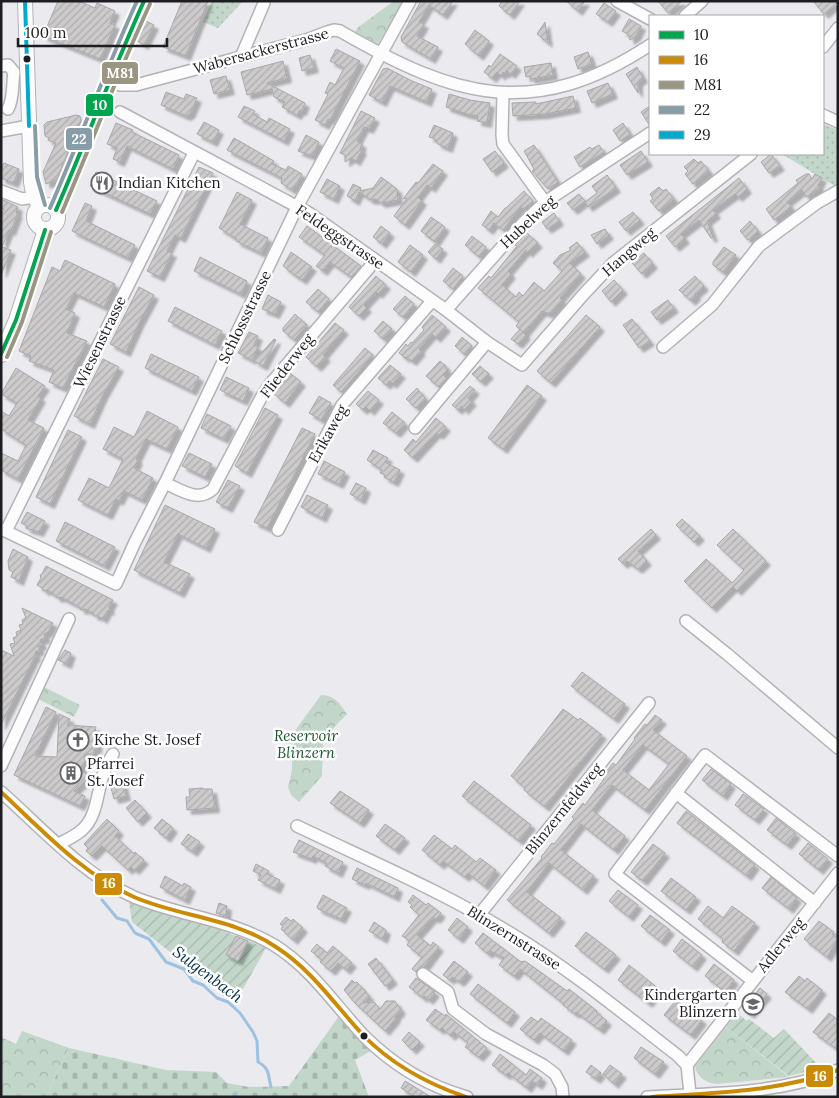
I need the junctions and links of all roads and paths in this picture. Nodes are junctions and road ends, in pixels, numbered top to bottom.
1 (25, 1) edge
2 (144, 1) edge
3 (410, 1) edge
4 (617, 1) edge
5 (702, 1) edge
6 (264, 3) dead end
7 (686, 15) edge
8 (649, 18) edge
9 (838, 28) edge
10 (649, 46) edge
11 (824, 46) edge
12 (381, 54) junction
13 (241, 57) junction
14 (1, 66) edge
15 (108, 82) junction
16 (503, 93) junction
17 (8, 109) dead end
18 (120, 112) dead end
19 (824, 115) edge
20 (838, 122) edge
21 (29, 126) junction
22 (1, 131) edge
23 (649, 134) edge
24 (194, 153) junction
25 (749, 155) edge
26 (1, 191) edge
27 (838, 192) edge
28 (37, 202) junction
29 (545, 202) junction
30 (297, 207) junction
31 (56, 210) junction
32 (45, 230) junction
33 (375, 260) junction
34 (432, 301) junction
35 (446, 310) junction
36 (487, 342) junction
37 (663, 347) dead end
38 (1, 355) edge
39 (522, 365) joint
40 (416, 428) dead end
41 (165, 483) junction
42 (4, 530) edge
43 (278, 530) dead end
44 (69, 620) dead end
45 (686, 621) dead end
46 (649, 703) dead end
47 (838, 748) edge
48 (113, 754) dead end
49 (1, 766) edge
50 (1, 792) edge
51 (676, 793) junction
52 (297, 826) dead end
53 (58, 844) junction
54 (838, 856) edge
55 (838, 873) edge
56 (815, 903) junction
57 (479, 915) junction
58 (423, 974) dead end
59 (753, 981) junction
60 (687, 1065) junction
61 (838, 1070) edge
62 (690, 1094) junction
63 (468, 1097) edge
64 (563, 1097) edge
65 (647, 1097) edge

1 - 21 main road
2 - 15 main road
3 - 12 street
4 - 8 street
5 - 7 street
6 - 13 street
9 - 11 street
10 - 16 street, Wabersackerstrasse
12 - 13 street, Wabersackerstrasse
12 - 16 street, Wabersackerstrasse
12 - 30 street, Schlossstrasse
13 - 15 street, Wabersackerstrasse
14 - 17 street
15 - 31 main road
16 - 29 street
18 - 24 street, Feldeggstrasse
19 - 20 street
21 - 22 street
21 - 28 main road
23 - 29 street, Hubelweg
24 - 30 street, Feldeggstrasse
24 - 42 street, Wiesenstrasse
25 - 39 street, Hangweg
26 - 28 street
27 - 37 street
28 - 31 main road
28 - 32 main road
29 - 35 street, Hubelweg
30 - 33 street, Feldeggstrasse
30 - 41 street, Schlossstrasse
31 - 32 main road
32 - 38 main road
33 - 34 street, Feldeggstrasse
33 - 41 street, Fliederweg
34 - 35 street, Feldeggstrasse
34 - 43 street, Erikaweg
35 - 36 street, Feldeggstrasse
36 - 39 street, Feldeggstrasse
36 - 40 street
41 - 42 street, Schlossstrasse
44 - 49 street
45 - 47 street
46 - 57 street, Blinzernfeldweg
48 - 53 street
50 - 53 street
51 - 54 street
51 - 56 street
51 - 59 street
52 - 57 street, Blinzernstrasse
53 - 63 street
55 - 56 street, Adlerweg
56 - 59 street, Adlerweg
57 - 60 street, Blinzernstrasse
58 - 64 street
59 - 60 street, Adlerweg
60 - 62 street
61 - 62 street
62 - 65 street

